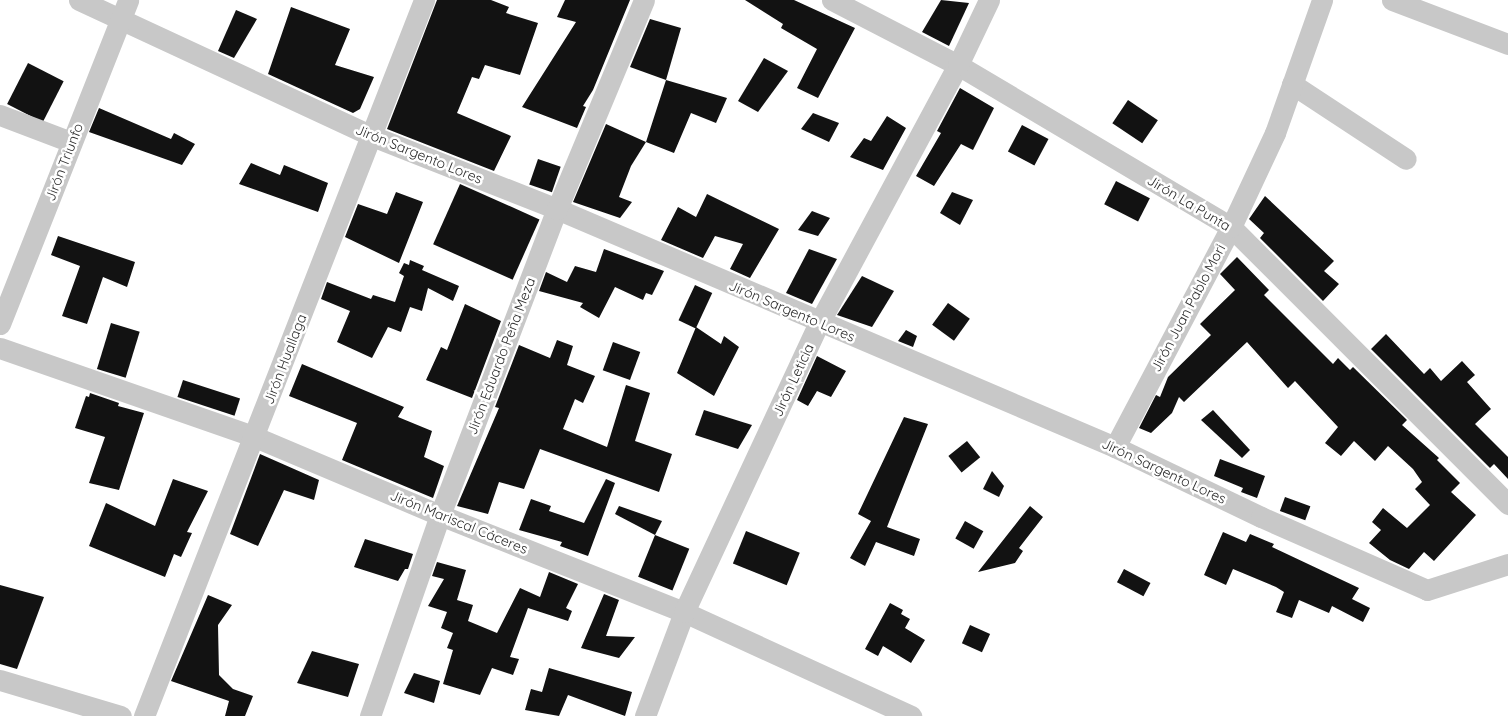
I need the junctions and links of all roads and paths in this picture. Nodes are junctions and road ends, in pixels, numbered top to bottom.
1 (79, 0) edge
2 (424, 0) edge
3 (644, 0) edge
4 (832, 0) edge
5 (989, 0) edge
6 (1322, 0) edge
7 (1392, 0) edge
8 (124, 9) edge
9 (1508, 44) edge
10 (958, 65) junction
11 (1292, 84) junction
12 (0, 115) edge
13 (372, 136) junction
14 (72, 142) junction
15 (1406, 159) dead end
16 (557, 210) junction
17 (1231, 227) junction
18 (819, 323) junction
19 (0, 324) edge
20 (0, 348) edge
21 (255, 436) junction
22 (1114, 446) junction
23 (1508, 504) edge
24 (440, 516) junction
25 (1508, 564) edge
26 (684, 612) junction
27 (0, 680) edge
28 (121, 716) edge
29 (144, 716) edge
30 (370, 716) edge
31 (645, 716) edge
32 (911, 716) edge

1 - 8 street, Jirón Sargento Lores
2 - 13 street, Jirón Huallaga
3 - 16 street, Jirón Eduardo Peña Meza
4 - 10 street, Jirón La Punta
5 - 10 street, Jirón Leticia
6 - 11 street, Jirón Juan Pablo Mori
7 - 9 street
8 - 13 street, Jirón Sargento Lores
8 - 14 street, Jirón Triunfo
10 - 17 street, Jirón La Punta
10 - 18 street, Jirón Leticia
11 - 15 street
11 - 17 street, Jirón Juan Pablo Mori
12 - 14 street
13 - 16 street, Jirón Sargento Lores
13 - 21 street, Jirón Huallaga
14 - 19 street, Jirón Triunfo
16 - 18 street, Jirón Sargento Lores
16 - 24 street, Jirón Eduardo Peña Meza
17 - 22 street, Jirón Juan Pablo Mori
17 - 23 street, Jirón La Punta
18 - 22 street, Jirón Sargento Lores
18 - 26 street, Jirón Leticia
20 - 21 street, Jirón Mariscal Cáceres
21 - 24 street, Jirón Mariscal Cáceres
21 - 29 street, Jirón Huallaga
22 - 25 street, Jirón Sargento Lores
24 - 26 street, Jirón Mariscal Cáceres
24 - 30 street, Jirón Eduardo Peña Meza
26 - 31 street, Jirón Leticia
26 - 32 street, Jirón Mariscal Cáceres
27 - 28 street

